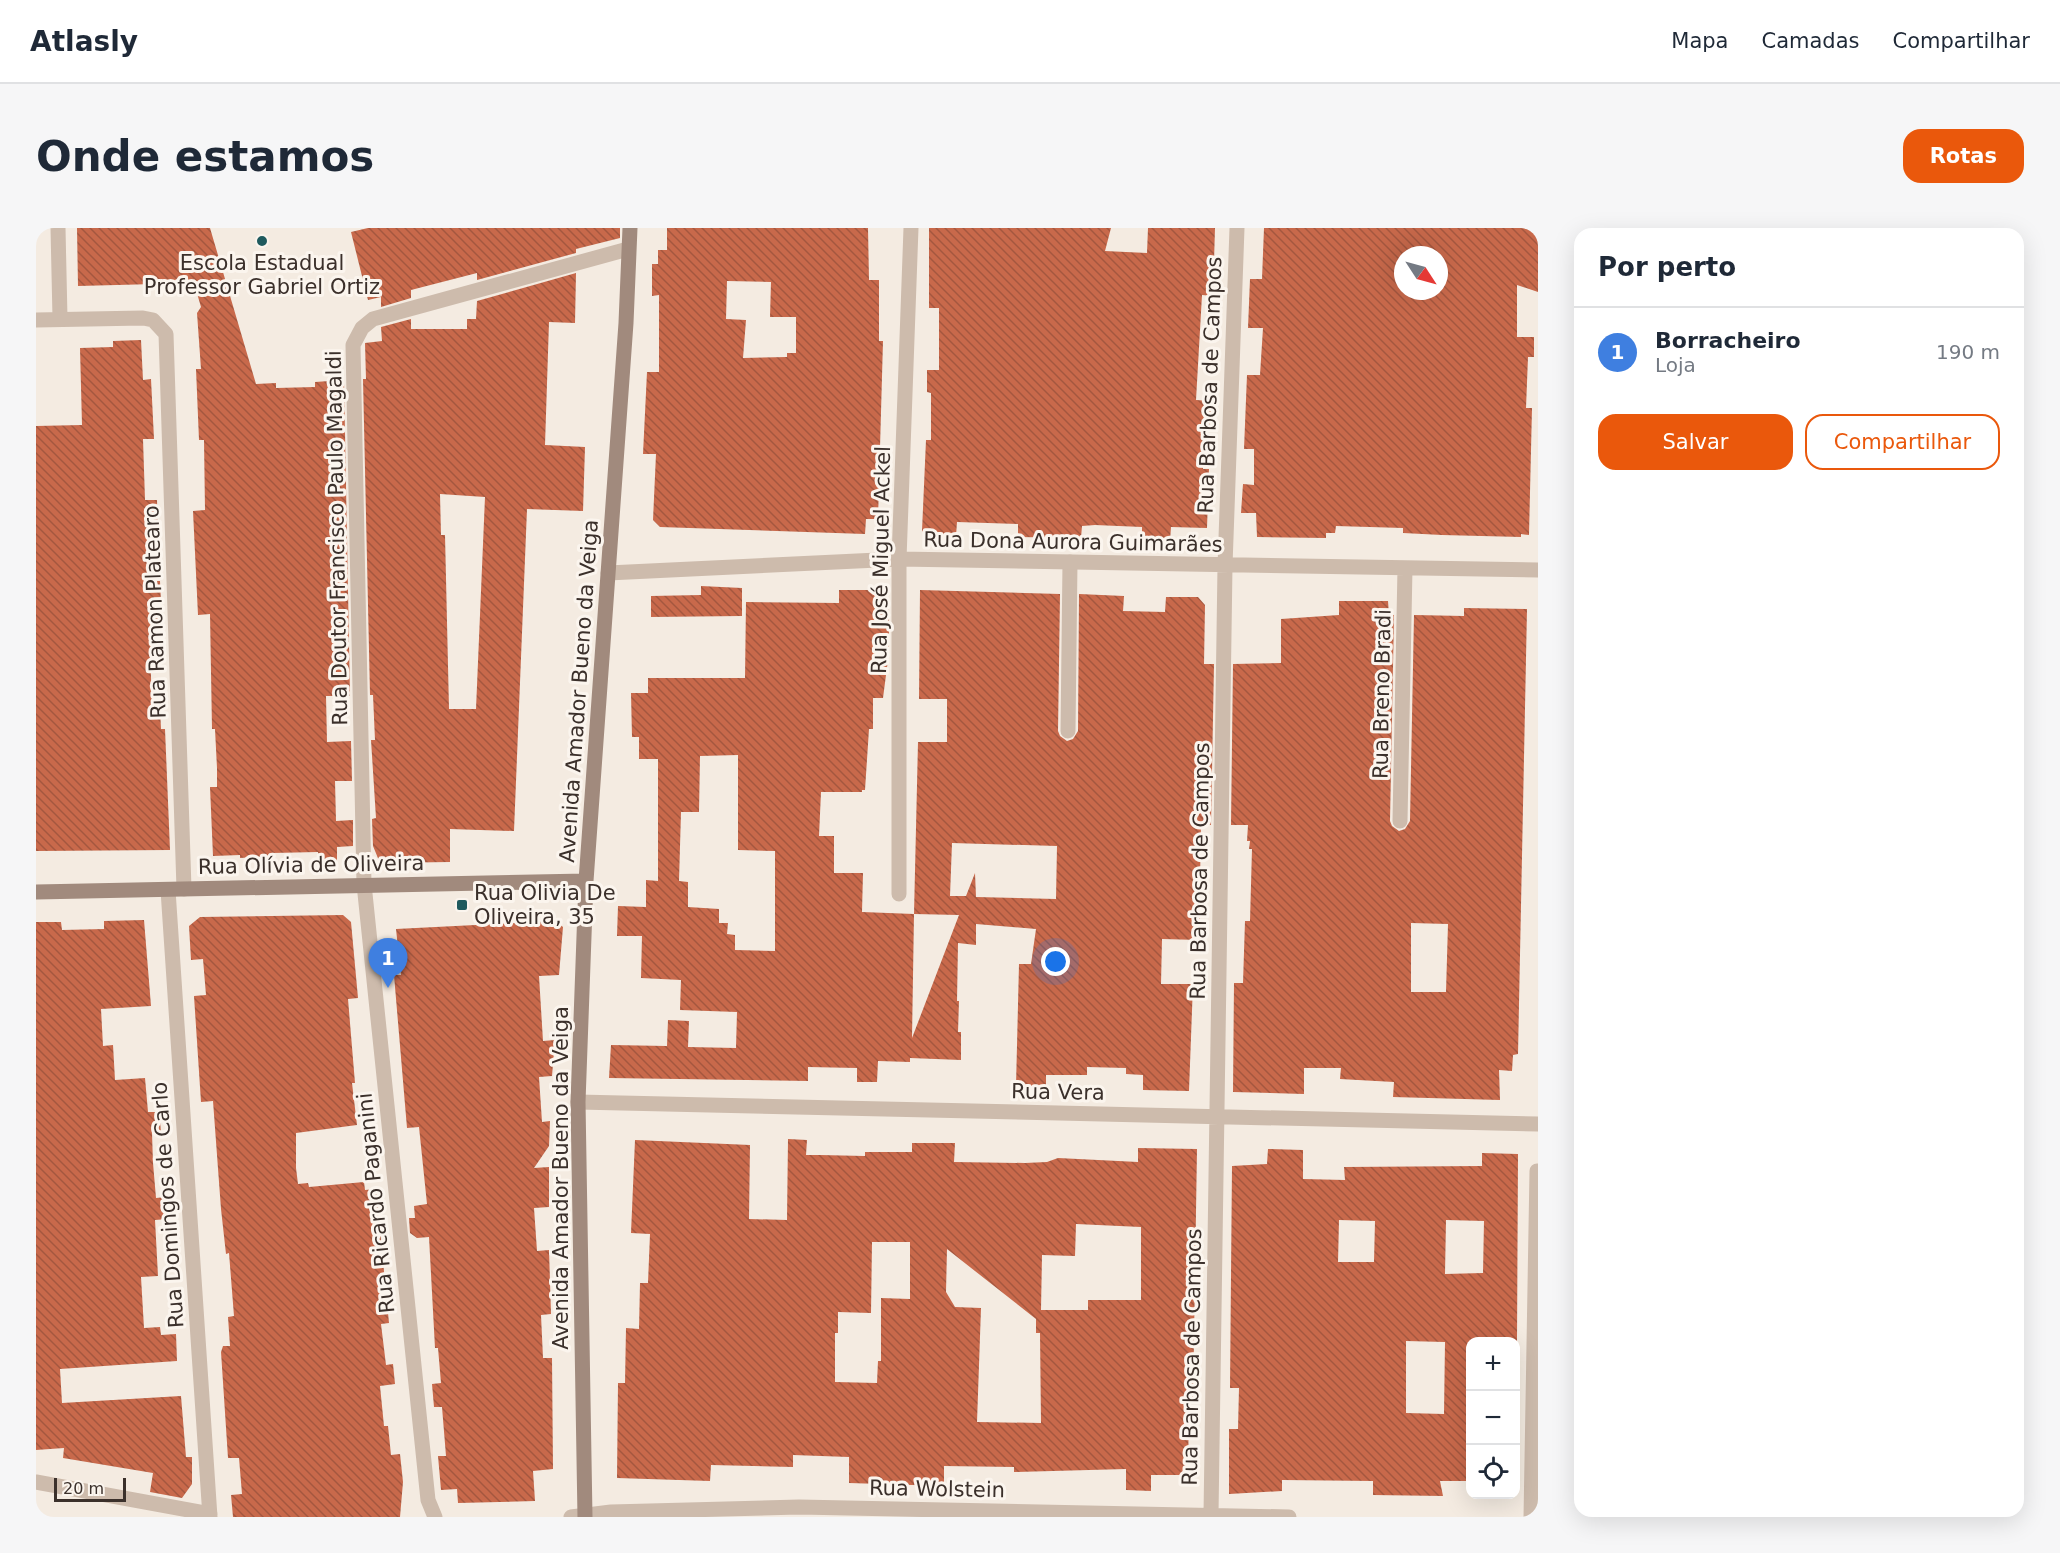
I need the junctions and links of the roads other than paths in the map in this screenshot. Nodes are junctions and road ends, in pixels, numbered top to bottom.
1 (58, 228) edge
2 (630, 228) edge
3 (911, 228) edge
4 (1237, 228) edge
5 (628, 249) junction
6 (60, 318) junction
7 (36, 320) edge
8 (899, 559) junction
9 (1070, 562) junction
10 (1225, 566) junction
11 (1405, 568) junction
12 (1538, 570) edge
13 (608, 573) junction
14 (1068, 731) dead end
15 (1400, 821) dead end
16 (586, 881) junction
17 (364, 884) junction
18 (184, 889) junction
19 (168, 890) junction
20 (36, 892) edge
21 (899, 894) dead end
22 (578, 1102) junction
23 (1217, 1116) junction
24 (1538, 1124) edge
25 (1538, 1171) edge
26 (36, 1482) edge
27 (210, 1515) edge
28 (1211, 1515) junction
29 (580, 1516) edge
30 (435, 1517) edge
31 (1289, 1517) edge
32 (1531, 1517) edge

1 - 6 street
2 - 5 main road, Avenida Amador Bueno da Veiga
3 - 8 street, Rua José Miguel Ackel
4 - 10 street, Rua Barbosa de Campos
5 - 13 main road, Avenida Amador Bueno da Veiga
5 - 17 street, Rua Doutor Francisco Paulo Magaldi
6 - 7 street
6 - 18 street, Rua Ramon Platearo
8 - 9 street, Rua Dona Aurora Guimarães
8 - 13 street, Rua Dona Aurora Guimarães
8 - 21 street, Rua José Miguel Ackel
9 - 10 street, Rua Dona Aurora Guimarães
9 - 14 street
10 - 11 street, Rua Dona Aurora Guimarães
10 - 23 street, Rua Barbosa de Campos
11 - 12 street, Rua Dona Aurora Guimarães
11 - 15 street, Rua Breno Bradi
13 - 16 main road, Avenida Amador Bueno da Veiga
16 - 17 main road, Rua Olívia de Oliveira
16 - 22 main road, Avenida Amador Bueno da Veiga
17 - 18 main road, Rua Olívia de Oliveira
17 - 30 street, Rua Ricardo Paganini
18 - 19 main road, Rua Olívia de Oliveira
19 - 20 main road, Rua Olívia de Oliveira
19 - 27 street, Rua Domingos de Carlo
22 - 23 street, Rua Vera
22 - 29 main road, Avenida Amador Bueno da Veiga
23 - 24 street, Rua Vera
23 - 28 street, Rua Barbosa de Campos
25 - 32 street
26 - 27 street
28 - 29 street, Rua Wolstein
28 - 31 street, Rua Wolstein

